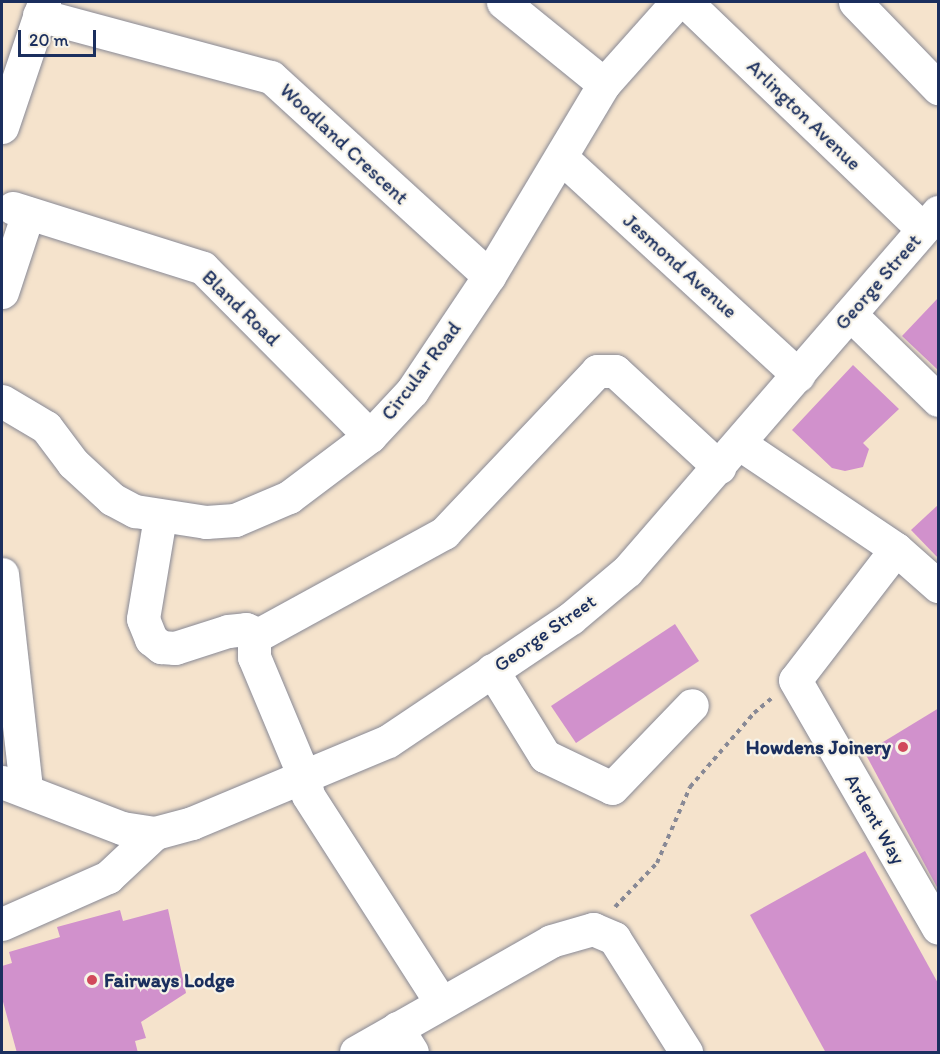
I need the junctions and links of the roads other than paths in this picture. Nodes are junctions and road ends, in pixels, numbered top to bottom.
1 (503, 2) edge
2 (677, 2) edge
3 (686, 2) edge
4 (855, 2) edge
5 (41, 8) edge
6 (604, 84) junction
7 (939, 88) edge
8 (2, 127) edge
9 (561, 158) junction
10 (931, 221) edge
11 (489, 276) junction
12 (2, 292) edge
13 (850, 314) junction
14 (798, 375) junction
15 (939, 400) edge
16 (2, 401) edge
17 (370, 436) junction
18 (729, 456) junction
19 (160, 517) junction
20 (896, 549) junction
21 (2, 574) edge
22 (939, 586) edge
23 (257, 634) junction
24 (492, 670) junction
25 (692, 705) dead end
26 (303, 774) junction
27 (14, 786) edge
28 (155, 833) junction
29 (2, 924) edge
30 (939, 928) edge
31 (440, 1002) junction
32 (405, 1040) edge
33 (356, 1053) edge
34 (686, 1053) edge

1 - 6 street
2 - 6 street, Circular Road
3 - 10 street, Arlington Avenue
4 - 7 street
5 - 8 street
5 - 11 street, Woodland Crescent
6 - 9 street, Circular Road
9 - 11 street, Circular Road
9 - 14 street, Jesmond Avenue
10 - 13 street, George Street
11 - 17 street, Circular Road
12 - 17 street, Bland Road
13 - 14 street, George Street
13 - 15 street
14 - 18 street, George Street
16 - 19 street, Circular Road
17 - 19 street, Circular Road
18 - 20 street
18 - 23 street
18 - 24 street, George Street
19 - 23 street
20 - 22 street
20 - 30 street, Ardent Way
21 - 27 street
23 - 26 street
24 - 25 street
24 - 26 street, George Street
26 - 28 street, George Street
26 - 31 street
27 - 28 street, George Street
28 - 29 street
31 - 32 street
31 - 34 street
32 - 33 street

